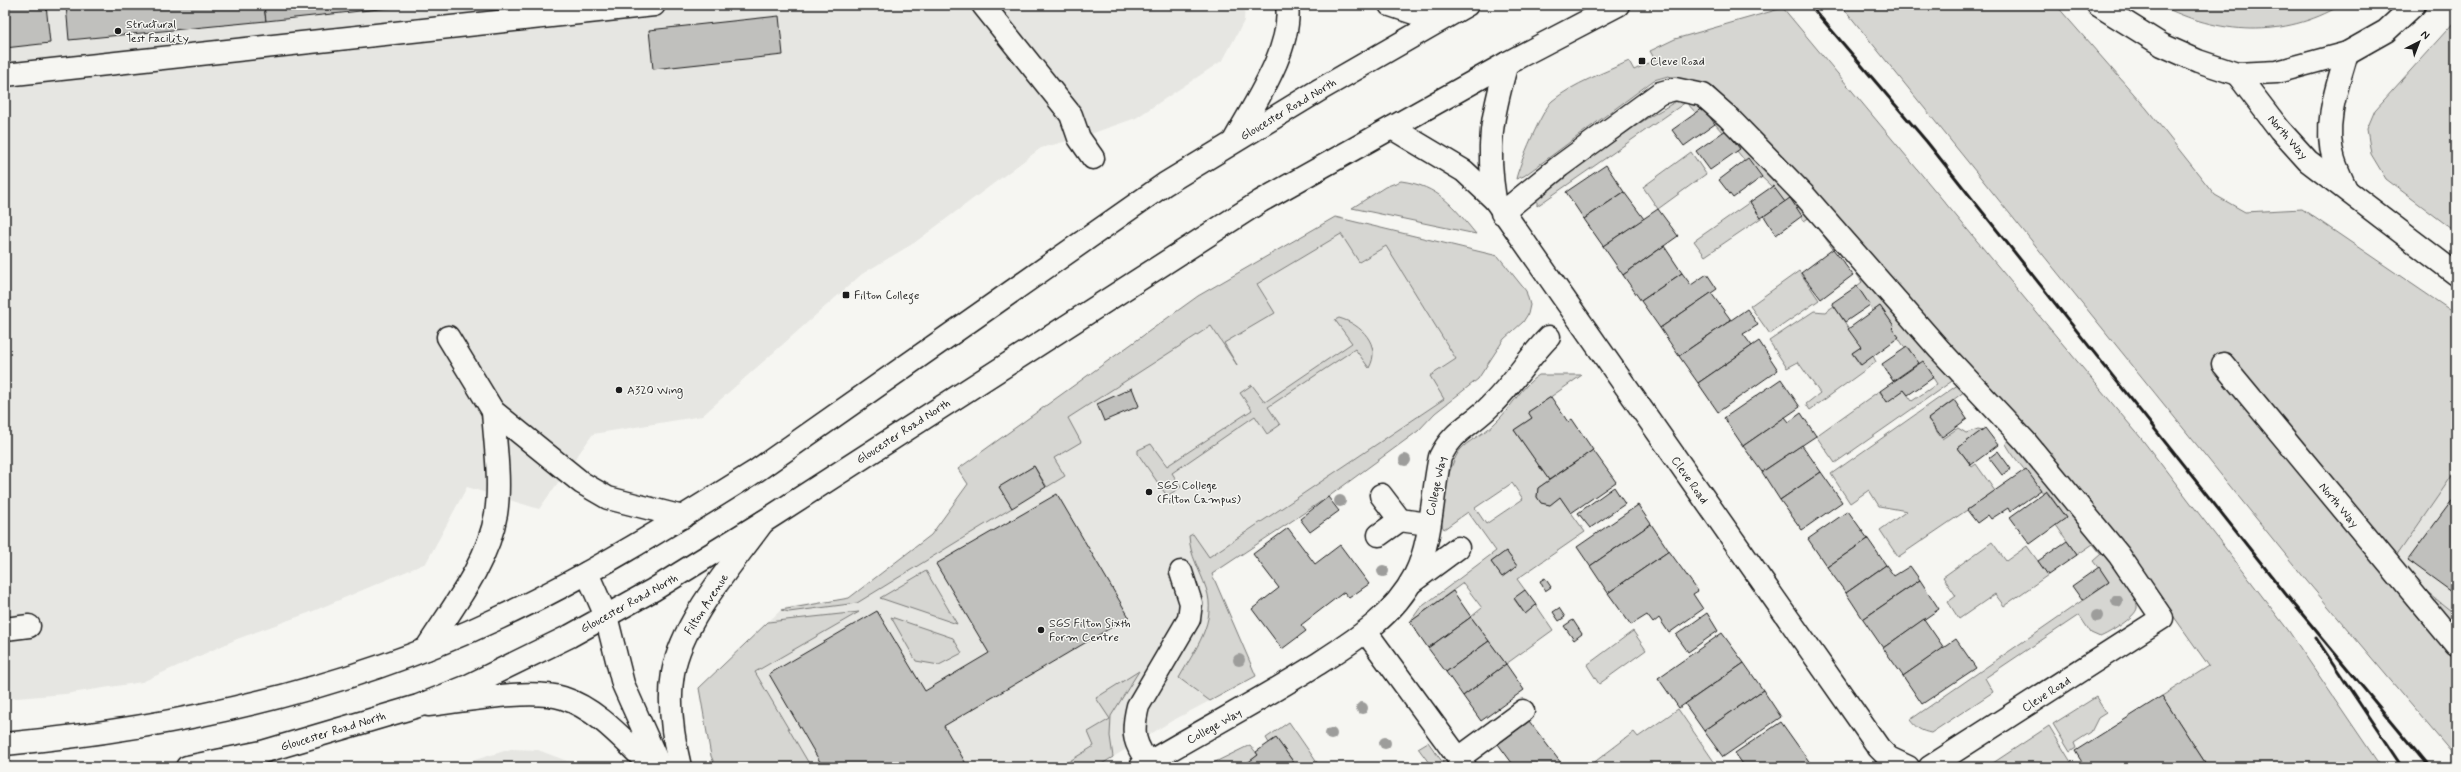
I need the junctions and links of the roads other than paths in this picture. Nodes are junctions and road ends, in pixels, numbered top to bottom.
1 (654, 5) edge
2 (983, 5) edge
3 (1287, 5) edge
4 (1390, 5) edge
5 (1468, 5) edge
6 (1618, 5) edge
7 (2098, 5) edge
8 (2414, 5) edge
9 (1438, 21) junction
10 (2347, 53) junction
11 (1507, 63) junction
12 (2238, 74) junction
13 (5, 75) edge
14 (1392, 128) junction
15 (1234, 142) junction
16 (1094, 158) dead end
17 (2347, 190) junction
18 (1498, 206) junction
19 (2456, 274) edge
20 (448, 337) dead end
21 (1549, 337) dead end
22 (2223, 364) dead end
23 (493, 410) junction
24 (1381, 495) dead end
25 (683, 517) junction
26 (1400, 520) junction
27 (762, 522) junction
28 (1428, 524) junction
29 (1379, 535) dead end
30 (1458, 548) dead end
31 (1181, 572) dead end
32 (587, 573) junction
33 (1410, 583) junction
34 (606, 616) junction
35 (29, 626) dead end
36 (5, 629) edge
37 (1366, 632) junction
38 (2456, 645) edge
39 (426, 649) junction
40 (418, 706) junction
41 (1523, 711) dead end
42 (5, 744) edge
43 (1462, 762) edge
44 (1897, 764) edge
45 (1147, 766) edge
46 (187, 767) edge
47 (652, 767) edge
48 (660, 767) edge
49 (680, 767) edge
50 (1930, 767) edge

1 - 13 street
2 - 16 street
3 - 15 street
4 - 9 street
5 - 9 street, Gloucester Road North
6 - 11 street, Gloucester Road North
7 - 12 street
8 - 10 street
9 - 15 street, Gloucester Road North
10 - 12 street
10 - 17 street, North Way
11 - 14 street, Gloucester Road North
11 - 18 street, Cleve Road
12 - 17 street, North Way
14 - 18 street, Cleve Road
14 - 27 street, Gloucester Road North
15 - 25 street, Gloucester Road North
17 - 19 street, North Way
18 - 44 street, Cleve Road
18 - 50 street, Cleve Road
20 - 23 street
21 - 28 street, College Way
22 - 38 street, North Way
23 - 25 street
23 - 39 street
24 - 26 street
25 - 32 street, Gloucester Road North
26 - 28 street
26 - 29 street
27 - 34 street, Gloucester Road North
27 - 49 street, Filton Avenue
28 - 33 street, College Way
30 - 33 street
31 - 45 street
32 - 34 street
32 - 39 street
33 - 37 street, College Way
34 - 40 street, Gloucester Road North
34 - 48 street
35 - 36 street
37 - 43 street
37 - 45 street, College Way
39 - 42 street
40 - 46 street, Gloucester Road North
40 - 47 street
41 - 43 street

